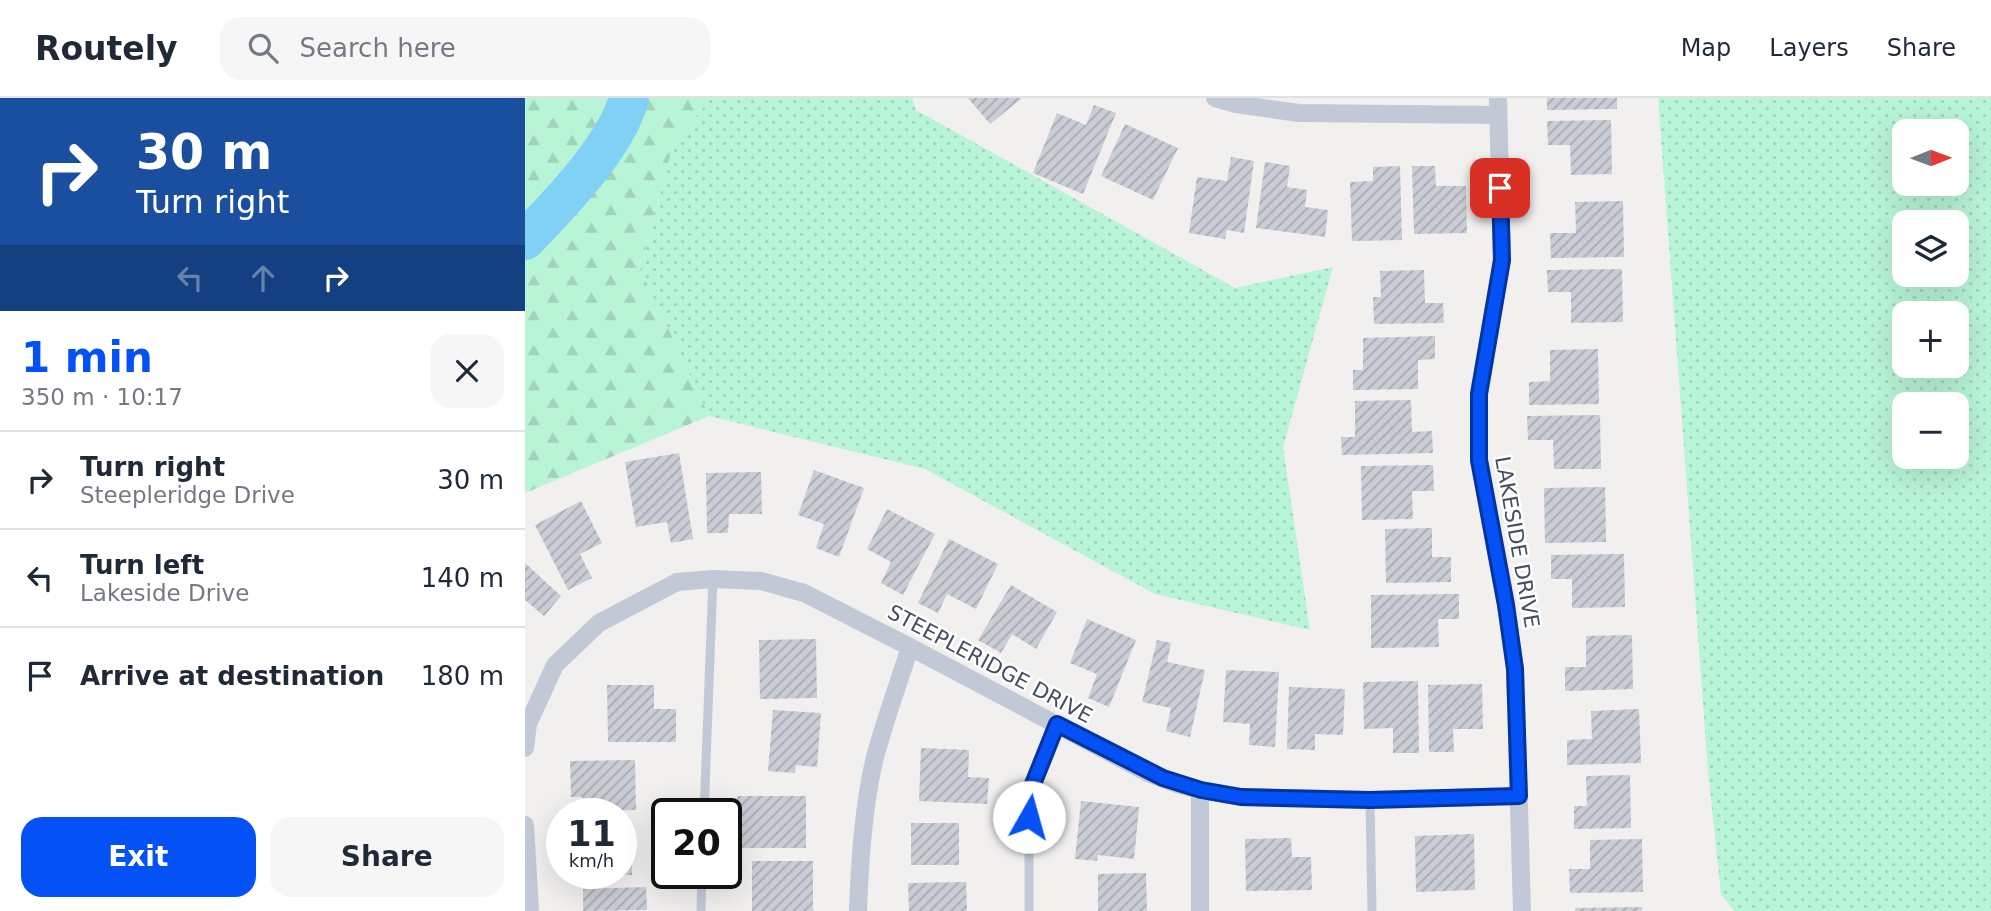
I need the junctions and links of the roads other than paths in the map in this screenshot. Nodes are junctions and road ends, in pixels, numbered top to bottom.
1 (1215, 98) edge
2 (1498, 107) edge
3 (713, 579) junction
4 (910, 647) junction
5 (1057, 724) junction
6 (525, 748) edge
7 (1201, 790) junction
8 (1519, 796) junction
9 (705, 798) edge
10 (1370, 800) junction
11 (525, 825) edge
12 (702, 889) edge
13 (530, 911) edge
14 (701, 911) edge
15 (858, 911) edge
16 (1029, 911) edge
17 (1200, 911) edge
18 (1372, 911) edge
19 (1522, 911) edge

1 - 2 street
2 - 8 street, LAKESIDE DRIVE
3 - 4 street, STEEPLERIDGE DRIVE
3 - 6 street, STEEPLERIDGE DRIVE
3 - 9 lane
4 - 5 street, STEEPLERIDGE DRIVE
4 - 15 street
5 - 7 street, STEEPLERIDGE DRIVE
5 - 16 lane
7 - 10 street, STEEPLERIDGE DRIVE
7 - 17 street
8 - 10 street, STEEPLERIDGE DRIVE
8 - 19 street, LAKESIDE DRIVE
10 - 18 lane
11 - 13 street
12 - 14 lane

